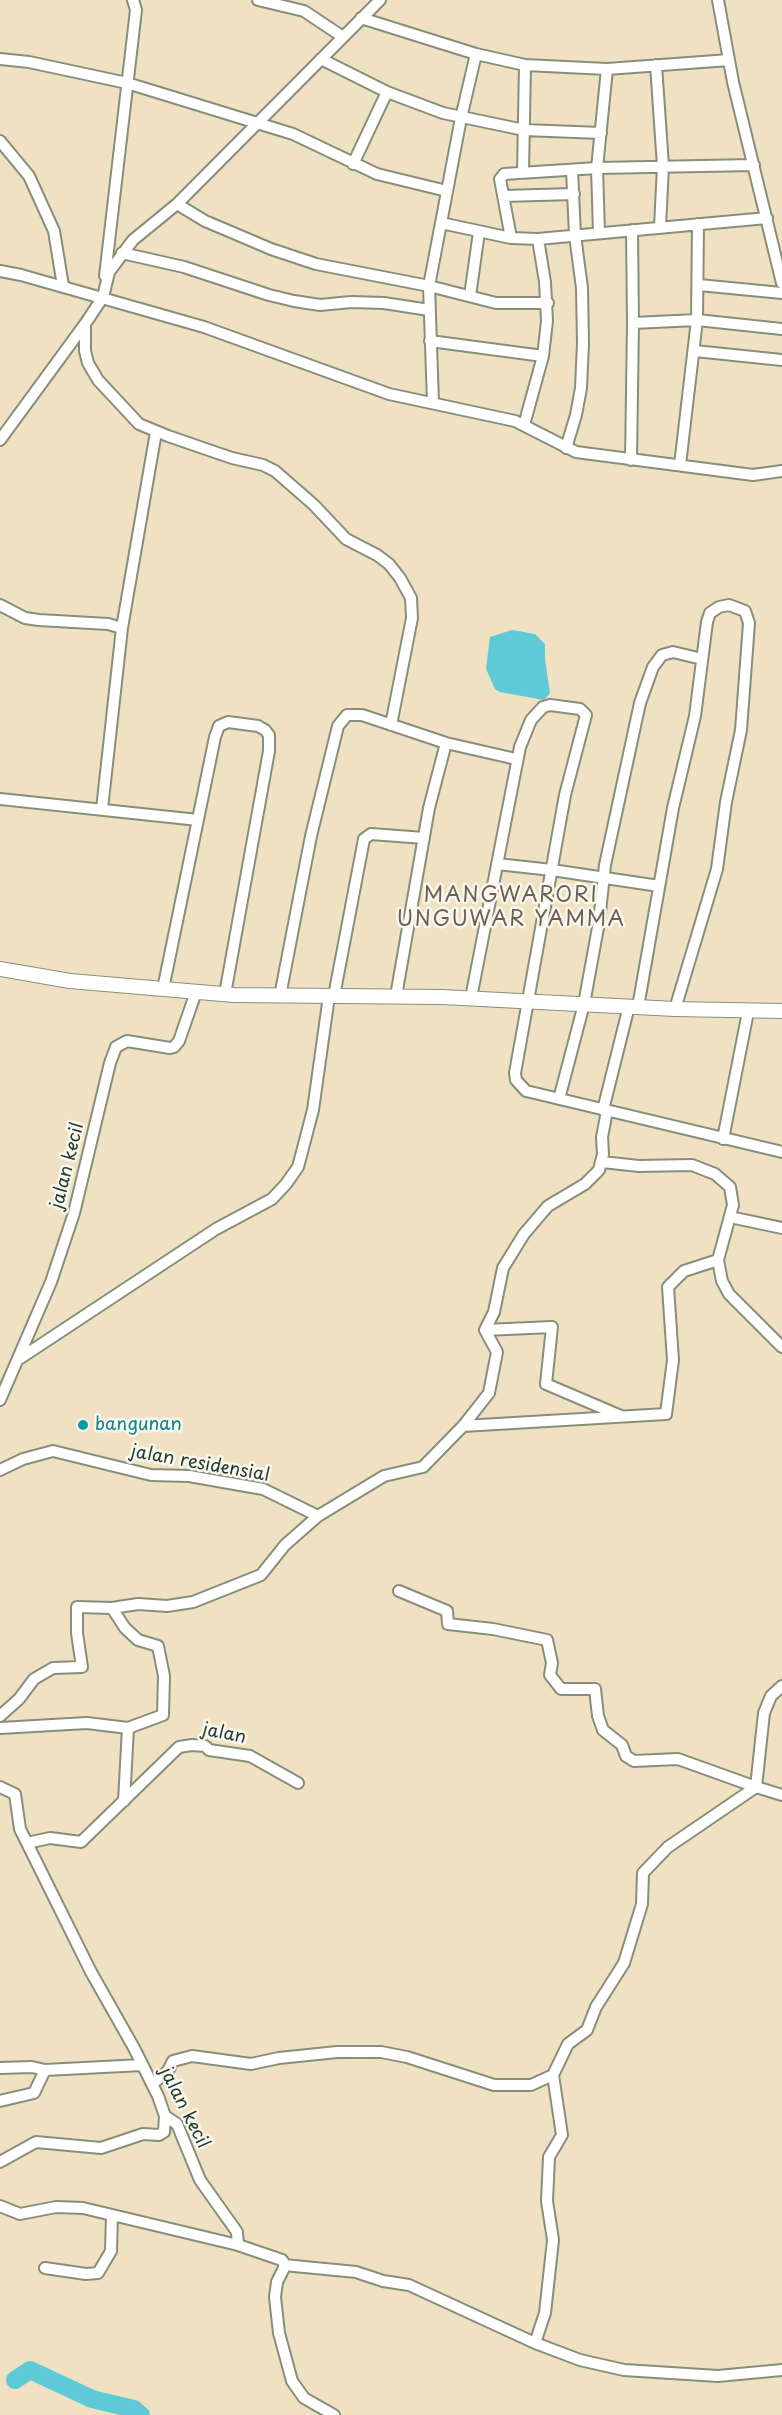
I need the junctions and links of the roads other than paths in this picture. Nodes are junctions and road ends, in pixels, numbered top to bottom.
1 (133, 0) edge
2 (258, 0) edge
3 (380, 0) edge
4 (718, 0) edge
5 (361, 18) junction
6 (343, 37) junction
7 (476, 54) junction
8 (0, 59) edge
9 (321, 59) junction
10 (729, 60) junction
11 (525, 65) junction
12 (656, 65) junction
13 (607, 69) junction
14 (127, 83) junction
15 (387, 92) junction
16 (461, 118) junction
17 (257, 122) junction
18 (524, 130) junction
19 (601, 133) junction
20 (0, 141) edge
21 (353, 164) junction
22 (754, 165) junction
23 (663, 166) junction
24 (597, 168) junction
25 (572, 170) junction
26 (523, 172) junction
27 (447, 191) junction
28 (574, 194) junction
29 (503, 196) junction
30 (177, 204) junction
31 (767, 218) junction
32 (441, 223) junction
33 (698, 224) junction
34 (660, 227) junction
35 (632, 230) junction
36 (479, 232) junction
37 (600, 233) junction
38 (575, 235) junction
39 (511, 238) junction
40 (538, 239) junction
41 (122, 253) junction
42 (0, 272) edge
43 (782, 283) edge
44 (699, 285) junction
45 (63, 286) junction
46 (429, 286) junction
47 (782, 293) edge
48 (470, 296) junction
49 (103, 297) junction
50 (548, 303) junction
51 (429, 310) junction
52 (697, 320) junction
53 (633, 323) junction
54 (85, 324) junction
55 (782, 329) edge
56 (430, 341) junction
57 (695, 351) junction
58 (543, 356) junction
59 (782, 360) edge
60 (434, 404) junction
61 (524, 425) junction
62 (156, 432) junction
63 (0, 440) edge
64 (566, 448) junction
65 (631, 460) junction
66 (680, 465) junction
67 (782, 471) edge
68 (0, 605) edge
69 (122, 628) junction
70 (702, 659) junction
71 (391, 725) junction
72 (446, 743) junction
73 (516, 759) junction
74 (0, 800) edge
75 (102, 809) junction
76 (198, 820) junction
77 (424, 838) junction
78 (497, 864) junction
79 (552, 870) junction
80 (604, 877) junction
81 (659, 886) junction
82 (0, 969) edge
83 (163, 989) junction
84 (196, 992) junction
85 (225, 994) junction
86 (280, 996) junction
87 (331, 996) junction
88 (396, 996) junction
89 (471, 998) junction
90 (529, 1000) junction
91 (584, 1004) junction
92 (634, 1007) junction
93 (675, 1009) junction
94 (782, 1011) edge
95 (748, 1012) junction
96 (559, 1099) junction
97 (605, 1110) junction
98 (723, 1139) junction
99 (782, 1152) edge
100 (602, 1162) junction
101 (730, 1216) junction
102 (782, 1228) edge
103 (718, 1260) junction
104 (485, 1330) junction
105 (782, 1347) edge
106 (18, 1359) junction
107 (0, 1400) edge
108 (624, 1417) junction
109 (463, 1426) junction
110 (0, 1470) edge
111 (318, 1516) junction
112 (399, 1591) dead end
113 (112, 1608) junction
114 (782, 1686) edge
115 (0, 1716) edge
116 (0, 1728) edge
117 (128, 1728) junction
118 (298, 1783) dead end
119 (0, 1787) edge
120 (756, 1787) junction
121 (782, 1794) edge
122 (124, 1801) junction
123 (27, 1843) junction
124 (142, 2065) junction
125 (0, 2068) edge
126 (45, 2070) junction
127 (553, 2075) junction
128 (152, 2084) junction
129 (0, 2101) edge
130 (165, 2116) junction
131 (0, 2162) edge
132 (0, 2206) edge
133 (112, 2215) junction
134 (238, 2245) junction
135 (284, 2265) junction
136 (45, 2268) dead end
137 (535, 2343) junction
138 (782, 2370) edge
139 (334, 2415) edge

1 - 14 street
2 - 6 street
3 - 5 street
4 - 10 street
5 - 6 street
5 - 7 street
6 - 9 street
7 - 11 street
7 - 16 street
8 - 14 street
9 - 15 street
9 - 17 street
10 - 12 street
10 - 22 street
11 - 13 street
11 - 18 street
12 - 13 street
12 - 23 street
13 - 19 street
14 - 17 street
14 - 49 street
15 - 16 street
15 - 21 street
16 - 18 street
16 - 27 street
17 - 21 street
17 - 30 street
18 - 19 street
18 - 26 street
19 - 24 street
20 - 45 street
21 - 27 street
22 - 23 street
22 - 31 street
23 - 24 street
23 - 34 street
24 - 25 street
24 - 37 street
25 - 26 street
25 - 28 street
26 - 29 street
27 - 32 street
28 - 29 street
28 - 38 street
29 - 39 street
30 - 41 street
30 - 46 street
31 - 33 street
31 - 43 street
32 - 36 street
32 - 46 street
33 - 34 street
33 - 44 street
34 - 35 street
35 - 37 street
35 - 53 street
36 - 39 street
36 - 48 street
37 - 38 street
38 - 40 street
38 - 64 street
39 - 40 street
40 - 50 street
41 - 49 street
41 - 51 street
42 - 45 street
44 - 47 street
44 - 52 street
45 - 49 street
46 - 48 street
46 - 51 street
48 - 50 street
49 - 54 street
49 - 60 street
50 - 58 street
51 - 56 street
52 - 53 street
52 - 55 street
52 - 57 street
53 - 65 street
54 - 62 street
54 - 63 street
56 - 58 street
56 - 60 street
57 - 59 street
57 - 66 street
58 - 61 street
60 - 61 street
61 - 64 street
62 - 69 street
62 - 71 street
64 - 65 street
65 - 66 street
66 - 67 street
68 - 69 street
69 - 75 street
70 - 80 street
70 - 81 street
70 - 93 street
71 - 72 street
71 - 86 street
72 - 73 street
72 - 77 street
73 - 78 street
73 - 79 street
74 - 75 street
75 - 76 street
76 - 83 street
76 - 85 street
77 - 87 street
77 - 88 street
78 - 79 street
78 - 89 street
79 - 80 street
79 - 90 street
80 - 81 street
80 - 91 street
81 - 92 street
82 - 83 street
83 - 84 street
84 - 85 street
84 - 106 street, jalan kecil
85 - 86 street
86 - 87 street
87 - 88 street
87 - 106 street
88 - 89 street
89 - 90 street
90 - 91 street
90 - 96 street
91 - 92 street
91 - 96 street
92 - 93 street
92 - 97 street
93 - 95 street
94 - 95 street
95 - 98 street
96 - 97 street
97 - 98 street
97 - 100 street
98 - 99 street
100 - 101 street
100 - 104 street
101 - 102 street
101 - 103 street
103 - 105 street
103 - 108 street
104 - 108 street
104 - 109 street
106 - 107 street, jalan kecil
108 - 109 street
109 - 111 street
110 - 111 street, jalan residensial
111 - 113 street
112 - 120 street
113 - 115 street
113 - 117 street
114 - 120 street
116 - 117 street
117 - 122 street
118 - 122 street, jalan
119 - 123 street, jalan kecil
120 - 121 street
120 - 127 street
122 - 123 street, jalan
123 - 124 street, jalan kecil
124 - 126 street
124 - 128 street, jalan kecil
125 - 126 street
126 - 129 street
127 - 128 street
127 - 137 street
128 - 130 street, jalan kecil
130 - 131 street
130 - 134 street, jalan kecil
132 - 133 street
133 - 134 street
133 - 136 street
134 - 135 street
135 - 137 street
135 - 139 street
137 - 138 street

